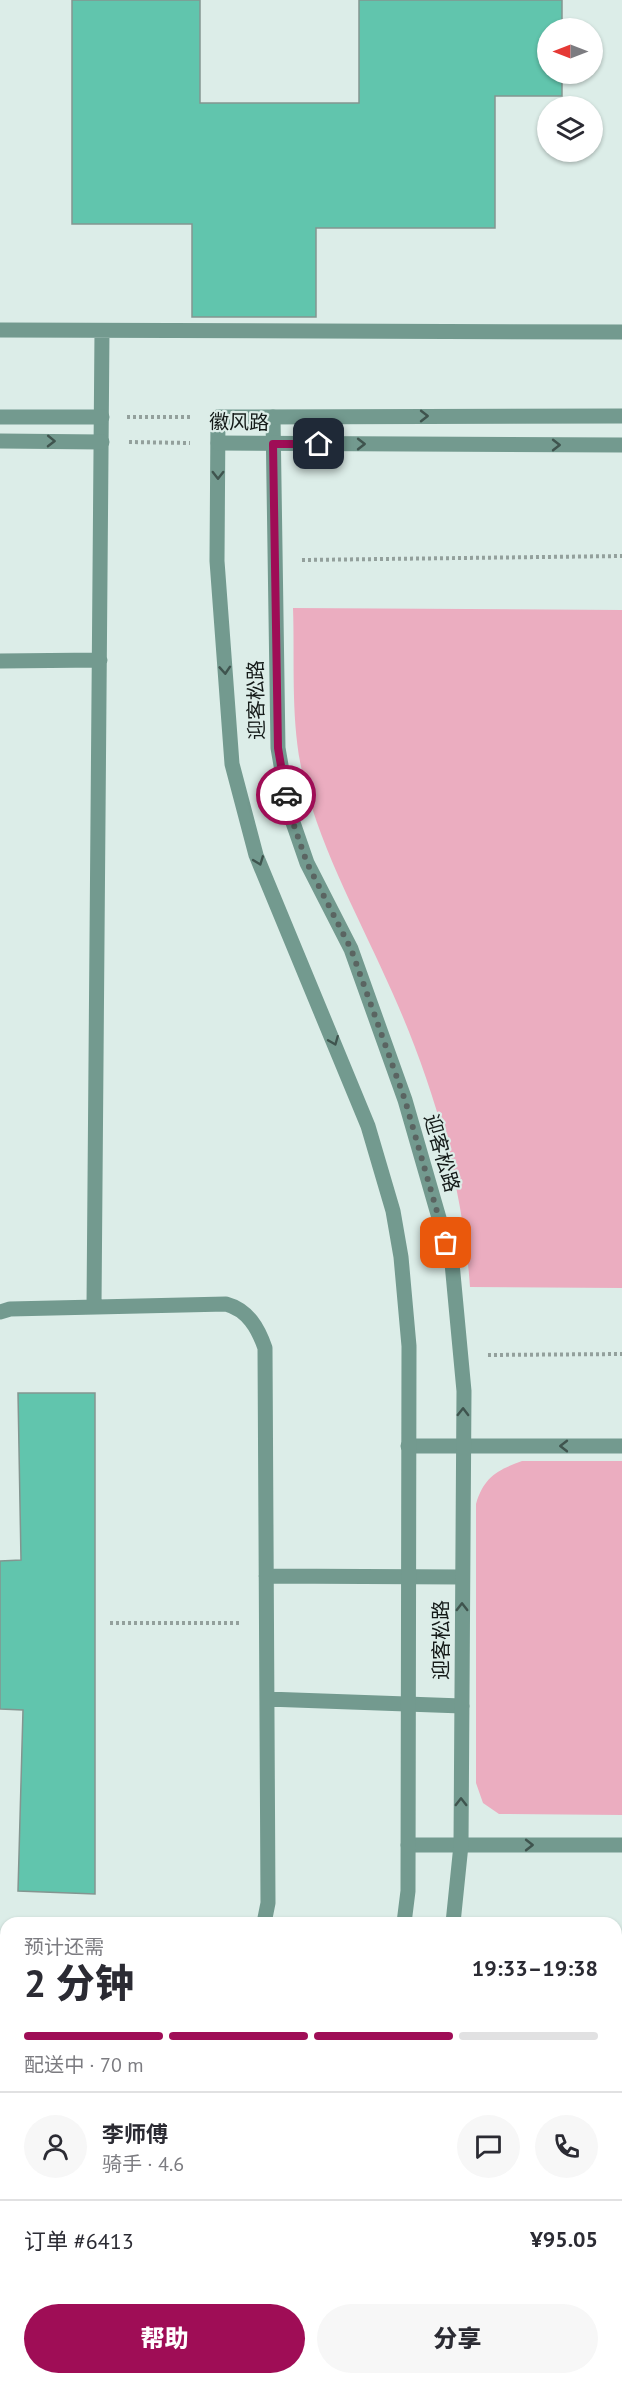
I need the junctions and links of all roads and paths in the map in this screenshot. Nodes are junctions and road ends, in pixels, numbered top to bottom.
1 (0, 330) edge
2 (102, 331) junction
3 (622, 332) edge
4 (622, 416) edge
5 (0, 417) edge
6 (102, 417) junction
7 (218, 417) junction
8 (273, 417) junction
9 (0, 441) edge
10 (102, 442) junction
11 (218, 443) junction
12 (273, 444) junction
13 (622, 445) edge
14 (622, 556) edge
15 (274, 560) junction
16 (100, 660) junction
17 (0, 661) edge
18 (94, 1306) junction
19 (0, 1312) edge
20 (622, 1354) edge
21 (460, 1355) junction
22 (408, 1446) junction
23 (463, 1446) junction
24 (622, 1446) edge
25 (266, 1576) junction
26 (409, 1577) junction
27 (462, 1577) junction
28 (110, 1623) dead end
29 (267, 1623) junction
30 (267, 1699) junction
31 (408, 1703) junction
32 (462, 1706) junction
33 (408, 1845) junction
34 (461, 1845) junction
35 (622, 1845) edge
36 (265, 1917) edge
37 (405, 1917) edge
38 (454, 1917) edge

1 - 2 street
2 - 3 street
2 - 6 street
8 -> 4 street, 徽风路
5 - 6 street
6 - 7 path, 徽风路
6 - 10 street
7 - 8 street, 徽风路
7 - 11 street, 迎客松路
8 - 12 street, 迎客松路
9 -> 10 street
10 - 11 path, 徽风路
10 - 16 street
11 - 12 street, 徽风路
11 -> 22 street, 迎客松路
12 -> 13 street, 徽风路
12 - 15 street, 迎客松路
14 - 15 path
15 - 21 street, 迎客松路
16 - 17 street
16 - 18 street
18 - 19 street
18 - 25 street
20 - 21 path
23 -> 21 street, 迎客松路
22 - 23 street
22 - 26 street, 迎客松路
24 -> 23 street
23 - 27 street, 迎客松路
25 - 26 street
25 - 29 street
26 - 27 street
26 - 31 street, 迎客松路
32 -> 27 street, 迎客松路
28 - 29 path
29 - 30 street
30 - 31 street
30 - 36 street
31 - 32 street
31 - 33 street, 迎客松路
34 -> 32 street, 迎客松路
33 - 34 street
33 - 37 street, 迎客松路
34 -> 35 street
34 - 38 street, 迎客松路

